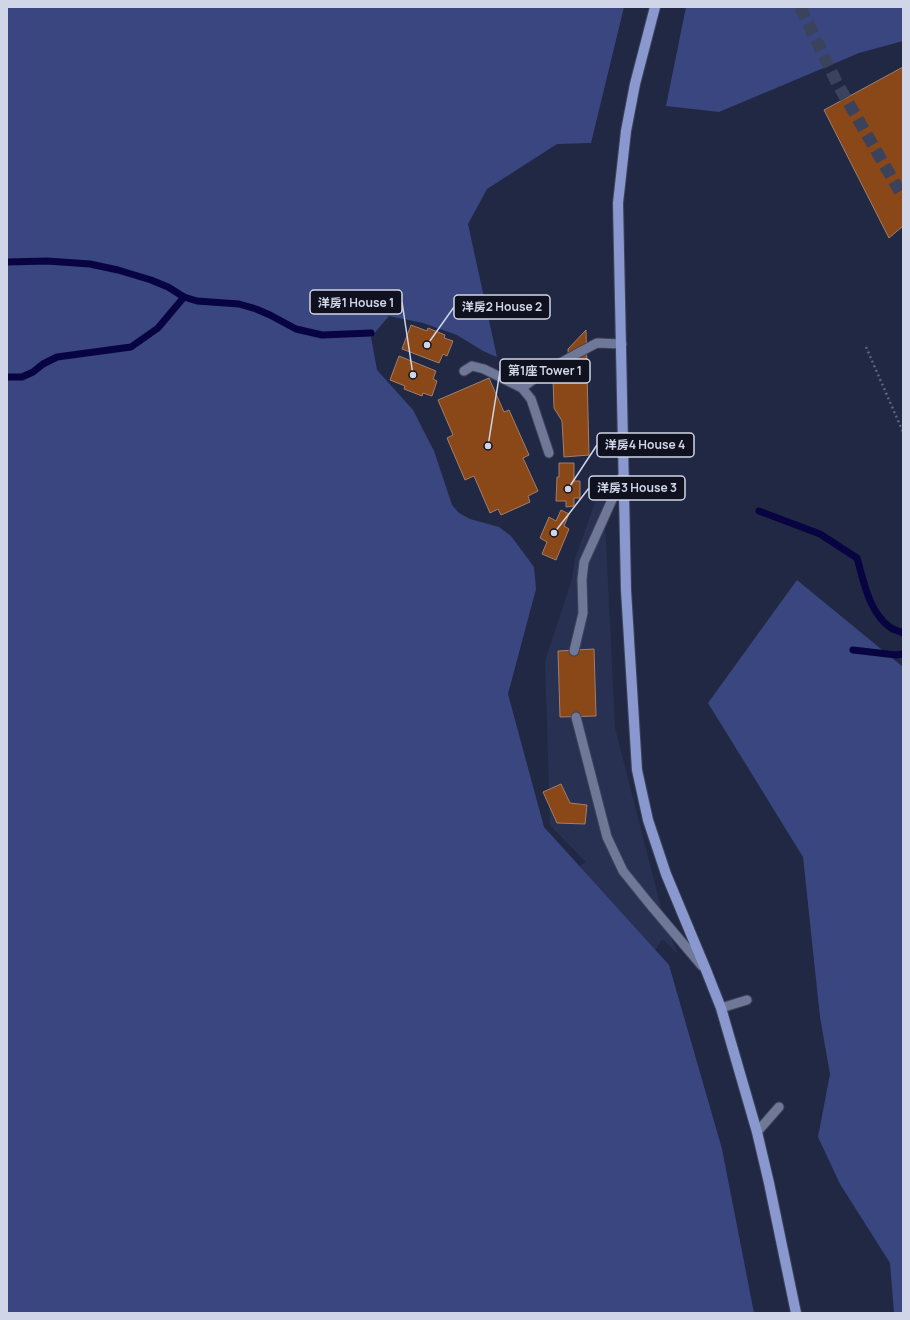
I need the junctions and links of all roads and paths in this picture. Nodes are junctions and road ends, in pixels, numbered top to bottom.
1 (655, 7) edge
2 (622, 344) junction
3 (866, 347) dead end
4 (464, 371) dead end
5 (522, 388) junction
6 (903, 432) edge
7 (549, 453) dead end
8 (624, 472) junction
9 (574, 651) dead end
10 (576, 717) dead end
11 (706, 970) junction
12 (747, 1000) dead end
13 (720, 1008) junction
14 (779, 1107) dead end
15 (757, 1132) junction
16 (796, 1313) edge

1 - 2 main road
2 - 5 lane
2 - 8 main road
3 - 6 path
4 - 5 lane
5 - 7 lane
8 - 9 lane
8 - 11 main road
10 - 11 lane
11 - 13 main road
12 - 13 lane
13 - 15 main road
14 - 15 lane
15 - 16 main road

